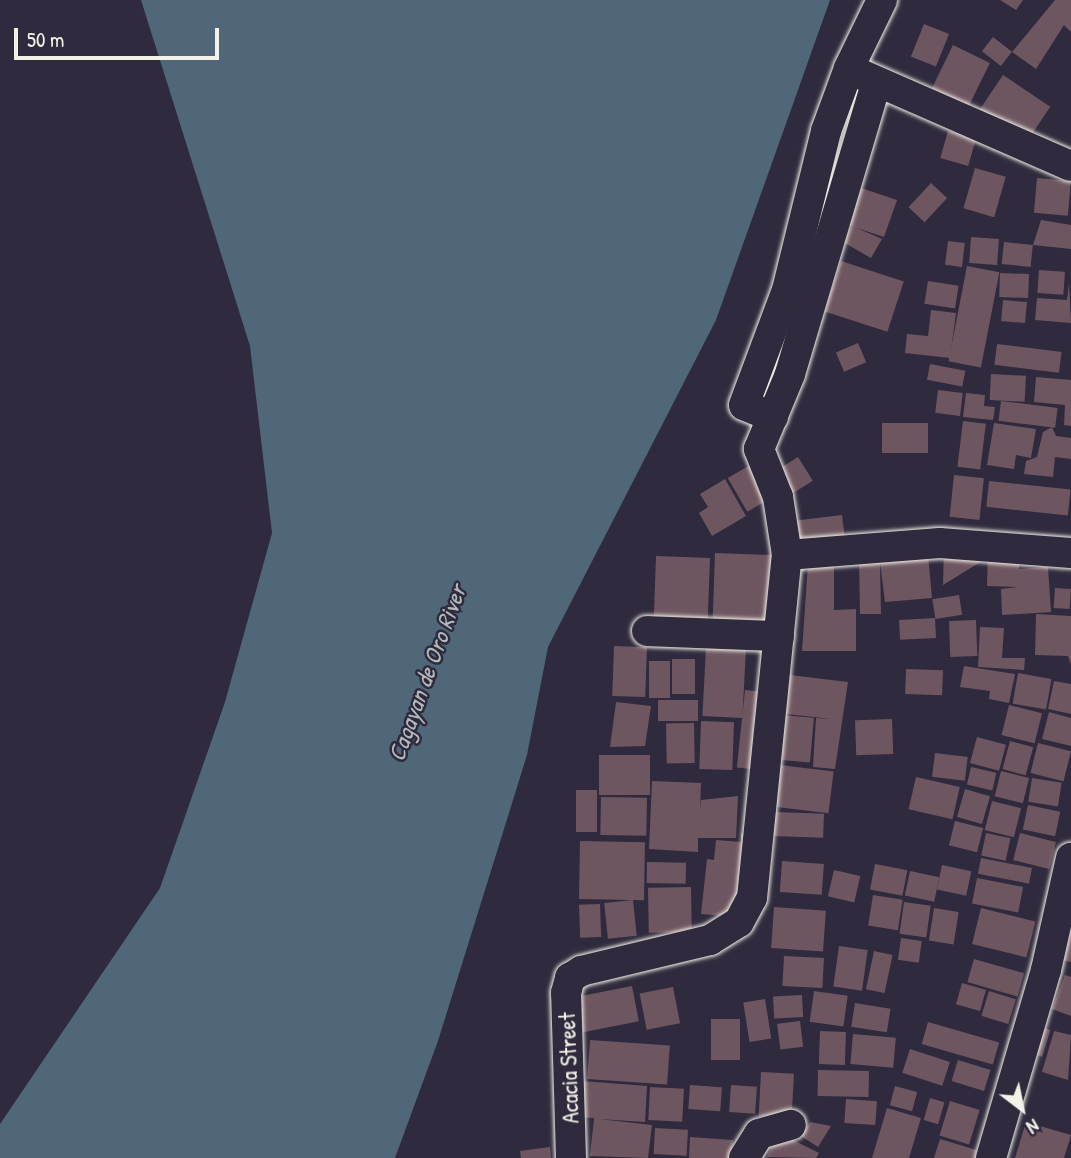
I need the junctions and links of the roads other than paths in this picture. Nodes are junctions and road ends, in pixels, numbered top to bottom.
1 (882, 0) edge
2 (849, 68) junction
3 (876, 82) junction
4 (1071, 166) edge
5 (773, 417) junction
6 (1071, 553) edge
7 (787, 555) junction
8 (647, 631) dead end
9 (779, 636) junction
10 (1071, 858) edge
11 (1059, 971) edge
12 (791, 1125) dead end
13 (571, 1158) edge
14 (744, 1158) edge
15 (991, 1158) edge

1 - 2 street
2 - 3 street
2 - 5 street
3 - 4 street
3 - 5 street
5 - 7 street
6 - 7 street
7 - 9 street
8 - 9 street
9 - 13 street, Acacia Street
10 - 11 street
11 - 15 street
12 - 14 street

